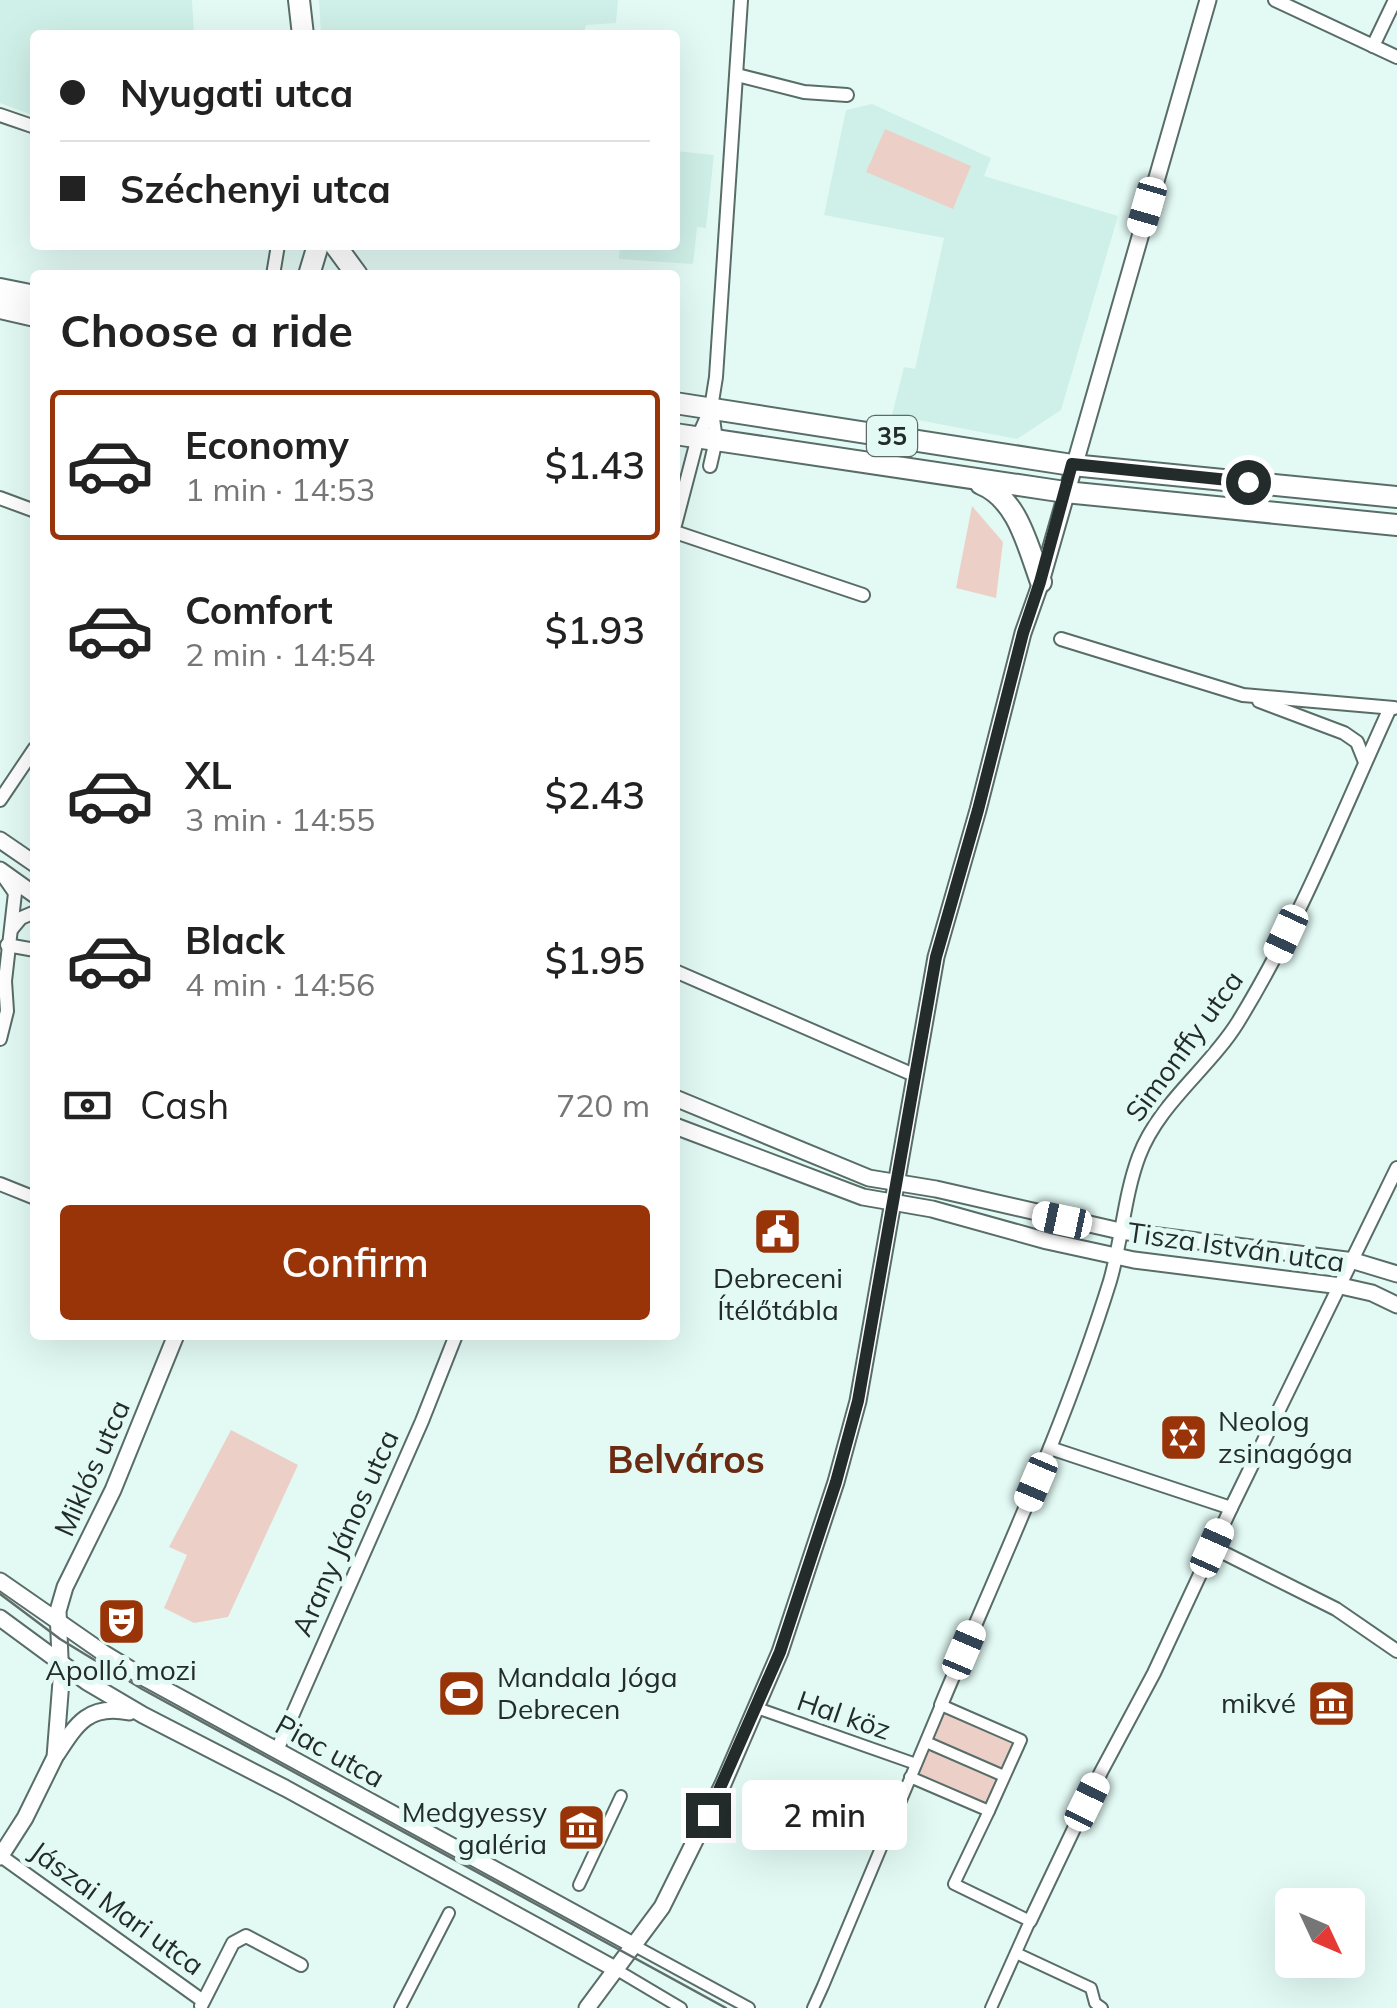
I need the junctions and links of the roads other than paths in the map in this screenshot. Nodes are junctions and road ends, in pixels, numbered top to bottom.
1 (299, 0) edge
2 (741, 0) edge
3 (1208, 0) edge
4 (1276, 0) edge
5 (1395, 0) edge
6 (302, 30) edge
7 (1372, 46) junction
8 (1397, 57) edge
9 (737, 75) junction
10 (847, 95) dead end
11 (0, 115) edge
12 (30, 126) edge
13 (339, 250) edge
14 (354, 270) edge
15 (0, 289) edge
16 (30, 295) edge
17 (0, 308) edge
18 (30, 315) edge
19 (680, 405) edge
20 (711, 408) junction
21 (680, 435) edge
22 (707, 439) junction
23 (1072, 464) junction
24 (710, 466) dead end
25 (960, 476) junction
26 (1065, 492) junction
27 (1397, 497) edge
28 (0, 498) edge
29 (680, 500) edge
30 (30, 509) edge
31 (1397, 526) edge
32 (680, 531) edge
33 (1040, 582) junction
34 (863, 595) dead end
35 (1061, 639) dead end
36 (1242, 695) junction
37 (1394, 708) edge
38 (30, 755) edge
39 (1365, 762) junction
40 (0, 800) edge
41 (0, 838) edge
42 (30, 860) edge
43 (0, 871) edge
44 (30, 892) edge
45 (30, 914) edge
46 (8, 938) junction
47 (30, 948) edge
48 (680, 973) edge
49 (2, 993) edge
50 (0, 1039) edge
51 (914, 1074) junction
52 (680, 1100) edge
53 (680, 1128) edge
54 (1397, 1168) edge
55 (896, 1182) junction
56 (0, 1184) edge
57 (30, 1196) edge
58 (892, 1201) junction
59 (1120, 1231) junction
60 (1116, 1256) junction
61 (1354, 1261) junction
62 (1397, 1274) edge
63 (1341, 1286) junction
64 (1397, 1305) edge
65 (174, 1340) edge
66 (454, 1340) edge
67 (1050, 1448) junction
68 (1230, 1508) junction
69 (1212, 1548) junction
70 (0, 1581) edge
71 (64, 1586) junction
72 (42, 1612) junction
73 (1, 1619) edge
74 (58, 1622) junction
75 (1397, 1652) edge
76 (60, 1662) junction
77 (941, 1704) junction
78 (757, 1708) junction
79 (143, 1714) junction
80 (926, 1742) junction
81 (277, 1750) junction
82 (55, 1757) junction
83 (916, 1764) junction
84 (910, 1776) junction
85 (1004, 1776) junction
86 (622, 1796) dead end
87 (989, 1811) junction
88 (1, 1856) edge
89 (579, 1886) dead end
90 (449, 1913) dead end
91 (1030, 1921) junction
92 (635, 1946) junction
93 (1016, 1953) junction
94 (302, 1964) dead end
95 (617, 1970) junction
96 (201, 2005) edge
97 (400, 2008) edge
98 (587, 2008) edge
99 (681, 2008) edge
100 (749, 2008) edge
101 (814, 2008) edge
102 (991, 2008) edge
103 (1102, 2008) edge

1 - 6 main road
2 - 9 street
3 - 23 street
4 - 7 street
5 - 7 street
7 - 8 street
9 - 10 street
9 - 20 street
11 - 12 street
13 - 14 main road
15 - 16 main road
17 - 18 main road
19 - 20 main road, 35
20 - 22 street
20 - 23 main road, 35
21 - 22 main road, 35
22 - 24 street
22 - 25 main road, 35
22 - 29 street
23 - 26 street
23 - 27 main road, 35
25 - 26 main road, 35
25 - 33 main road
26 - 31 main road, 35
26 - 33 street
28 - 30 street
32 - 34 street
33 - 51 street
35 - 36 street
36 - 37 street
36 - 39 street
37 - 39 street, Simonffy utca
38 - 40 street
39 - 59 street, Simonffy utca
41 - 42 street
43 - 44 street
43 - 46 street
45 - 46 street
46 - 47 street
46 - 49 street
48 - 51 street
49 - 50 street
51 - 55 street
52 - 55 street, Tisza István utca
53 - 58 street, Tisza István utca
54 - 61 street
55 - 58 street
55 - 59 street, Tisza István utca
56 - 57 street
58 - 60 street, Tisza István utca
58 - 78 street
59 - 60 street, Simonffy utca
59 - 61 street, Tisza István utca
60 - 63 street, Tisza István utca
60 - 67 street, Simonffy utca
61 - 62 street, Tisza István utca
61 - 63 street
63 - 64 street, Tisza István utca
63 - 68 street
65 - 71 street, Miklós utca
66 - 81 street, Arany János utca
67 - 68 street
67 - 77 street, Simonffy utca
68 - 69 street
69 - 75 street
69 - 91 street
70 - 72 street, Piac utca
71 - 72 street
71 - 74 street, Miklós utca
72 - 73 street
72 - 74 street, Piac utca
73 - 76 street, Piac utca
74 - 76 street, Miklós utca
74 - 81 street, Piac utca
76 - 79 street, Piac utca
76 - 82 street, Miklós utca
77 - 80 street, Hal köz
77 - 85 street
78 - 83 street, Hal köz
78 - 92 street
79 - 82 street
79 - 95 street, Piac utca
80 - 83 street, Hal köz
80 - 85 street, Hal köz
81 - 92 street, Piac utca
82 - 88 street
83 - 84 street, Hal köz
84 - 87 street, Hal köz
84 - 101 street
85 - 87 street
86 - 89 street
87 - 91 street
88 - 96 street, Jászai Mari utca
90 - 97 street
91 - 93 street
92 - 95 street
92 - 100 street, Piac utca
93 - 102 street
93 - 103 street
94 - 96 street
95 - 98 street
95 - 99 street, Piac utca

